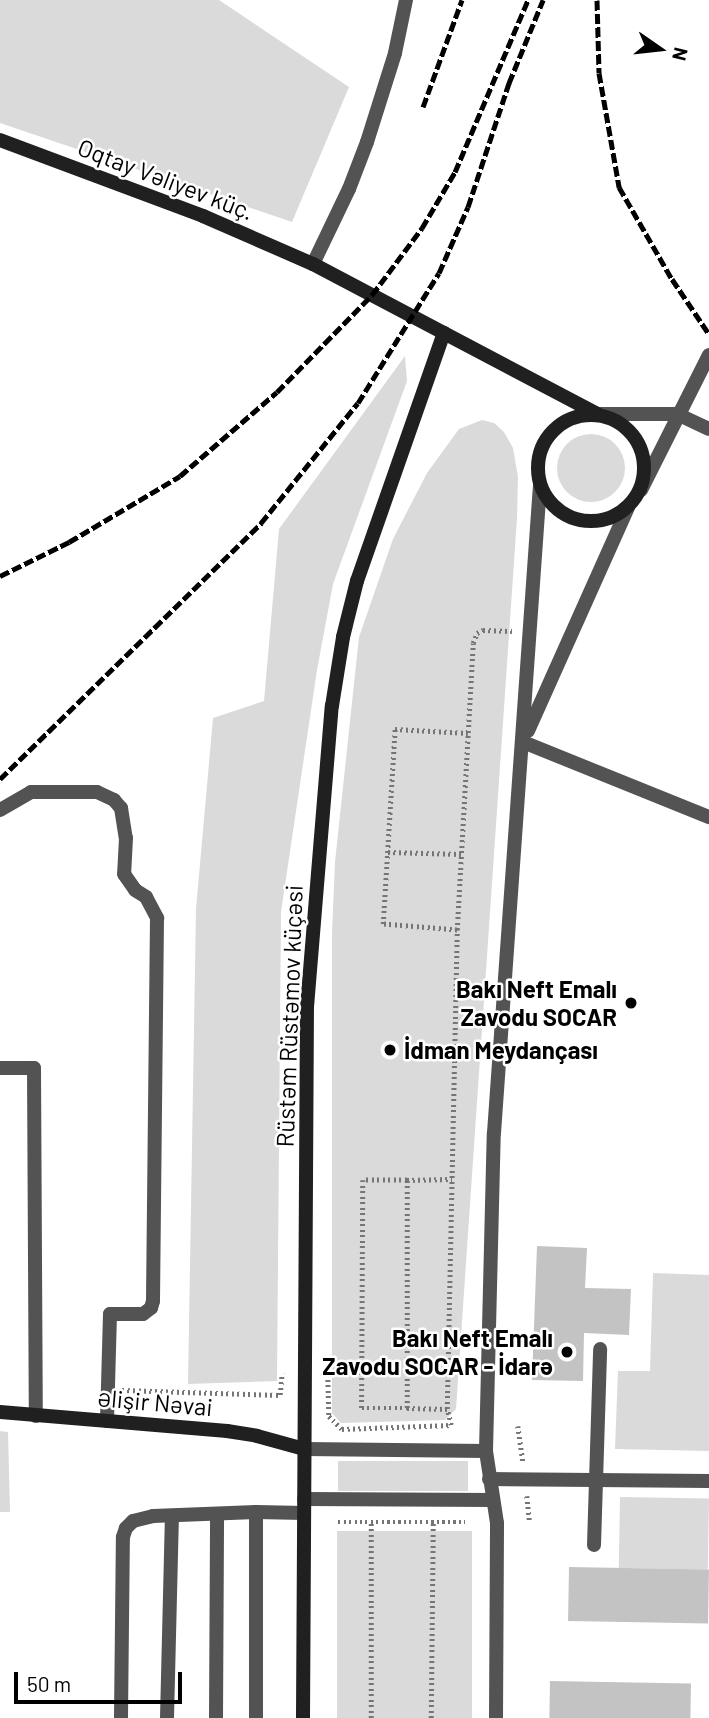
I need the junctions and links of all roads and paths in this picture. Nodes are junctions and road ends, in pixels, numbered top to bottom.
1 (407, 0) edge
2 (0, 140) edge
3 (313, 264) junction
4 (444, 333) junction
5 (709, 355) edge
6 (598, 414) junction
7 (677, 414) junction
8 (709, 429) edge
9 (540, 485) junction
10 (641, 490) junction
11 (628, 507) junction
12 (531, 632) junction
13 (468, 733) junction
14 (523, 742) junction
15 (0, 810) edge
16 (709, 817) edge
17 (388, 852) junction
18 (461, 854) junction
19 (457, 930) junction
20 (0, 1068) edge
21 (452, 1179) junction
22 (407, 1180) junction
23 (600, 1349) dead end
24 (282, 1373) dead end
25 (328, 1374) dead end
26 (107, 1389) junction
27 (407, 1408) junction
28 (447, 1409) junction
29 (0, 1412) edge
30 (36, 1416) junction
31 (107, 1421) junction
32 (304, 1449) junction
33 (486, 1451) junction
34 (489, 1479) junction
35 (597, 1480) junction
36 (709, 1481) edge
37 (492, 1500) junction
38 (304, 1506) junction
39 (256, 1512) junction
40 (216, 1515) junction
41 (172, 1516) junction
42 (338, 1522) dead end
43 (371, 1522) junction
44 (433, 1522) junction
45 (465, 1522) dead end
46 (594, 1545) dead end
47 (121, 1718) edge
48 (167, 1718) edge
49 (216, 1718) edge
50 (256, 1718) edge
51 (303, 1718) edge
52 (371, 1718) edge
53 (431, 1718) edge
54 (496, 1718) edge

1 - 3 street
2 - 3 street, Oqtay Vəliyev küç.
3 - 4 street, Oqtay Vəliyev küç.
4 - 6 street, Oqtay Vəliyev küç.
4 - 32 street, Rüstəm Rüstəmov küçəsi
5 - 7 street
6 - 7 street
6 - 9 street
6 - 10 street
7 - 8 street
7 - 10 street
9 - 11 street
9 - 12 street
10 - 11 street
11 - 14 street
12 - 13 path
12 - 14 street
13 - 17 path
13 - 18 path
14 - 16 street
14 - 33 street
15 - 26 street
17 - 18 path
17 - 19 path
18 - 19 path
19 - 21 path
20 - 30 street
21 - 22 path
21 - 28 path
22 - 27 path
22 - 27 path
23 - 35 street
24 - 26 path
25 - 28 path
26 - 31 street
27 - 28 path
29 - 30 street, Əlişir Nəvai
30 - 31 street, Əlişir Nəvai
31 - 32 street, Əlişir Nəvai
32 - 33 street
32 - 38 street, Rüstəm Rüstəmov küçəsi
33 - 34 street
34 - 35 street
34 - 37 street
35 - 36 street
35 - 46 street
37 - 38 street
37 - 54 street
38 - 39 street
38 - 51 street, Rüstəm Rüstəmov küçəsi
39 - 40 street
39 - 50 street
40 - 41 street
40 - 49 street
41 - 47 street
41 - 48 street
42 - 43 path
43 - 44 path
43 - 52 path
44 - 45 path
44 - 53 path

